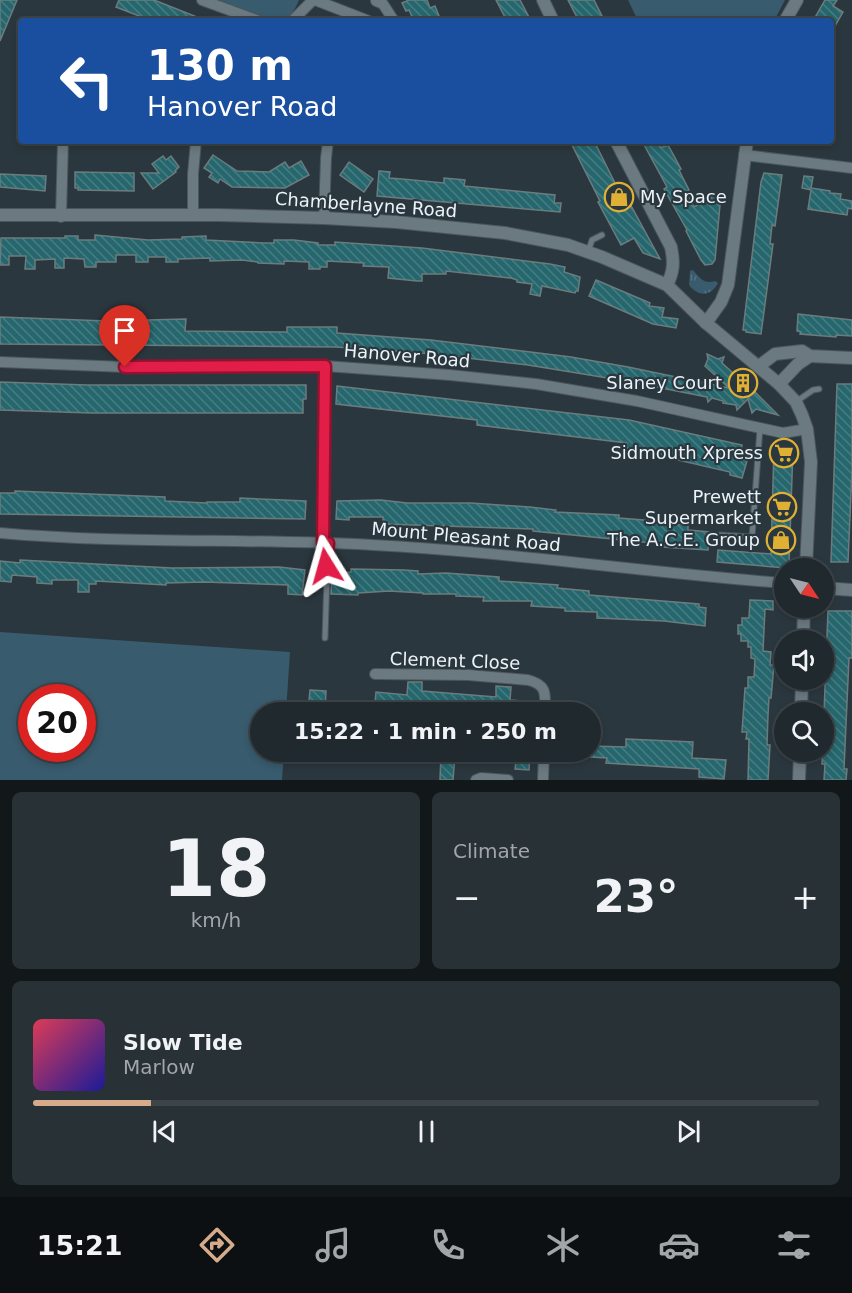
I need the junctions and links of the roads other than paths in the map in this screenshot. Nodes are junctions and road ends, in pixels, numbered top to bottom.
1 (202, 0) edge
2 (314, 0) edge
3 (543, 0) edge
4 (797, 0) edge
5 (376, 1) edge
6 (251, 18) edge
7 (295, 18) edge
8 (361, 18) edge
9 (370, 18) edge
10 (392, 18) edge
11 (552, 18) edge
12 (787, 18) edge
13 (63, 144) edge
14 (196, 144) edge
15 (328, 144) edge
16 (618, 144) edge
17 (746, 144) edge
18 (744, 155) junction
19 (852, 168) edge
20 (0, 215) edge
21 (193, 215) junction
22 (61, 217) junction
23 (324, 218) junction
24 (602, 235) dead end
25 (588, 252) junction
26 (667, 285) junction
27 (706, 323) junction
28 (791, 352) junction
29 (810, 356) junction
30 (852, 358) edge
31 (0, 362) edge
32 (798, 364) junction
33 (325, 366) junction
34 (759, 366) junction
35 (779, 384) junction
36 (819, 389) dead end
37 (796, 402) junction
38 (760, 428) junction
39 (807, 429) junction
40 (0, 532) edge
41 (720, 535) dead end
42 (325, 543) junction
43 (806, 558) edge
44 (774, 582) edge
45 (834, 589) edge
46 (852, 590) edge
47 (325, 638) dead end
48 (375, 674) dead end
49 (545, 702) edge
50 (544, 762) edge
51 (800, 762) edge
52 (476, 780) edge
53 (508, 780) edge
54 (543, 780) edge
55 (799, 780) edge

1 - 6 street
2 - 7 street
2 - 8 street
3 - 11 street
4 - 12 street
5 - 9 street
5 - 10 street
13 - 22 street
14 - 21 street
15 - 23 street
16 - 26 street
17 - 18 street
18 - 19 street
18 - 27 street
20 - 22 street, Chamberlayne Road
21 - 22 street, Chamberlayne Road
21 - 23 street, Chamberlayne Road
23 - 25 street, Chamberlayne Road
24 - 25 lane
25 - 26 street, Chamberlayne Road
26 - 27 street, Chamberlayne Road
27 - 34 street, Chamberlayne Road
28 - 29 street
28 - 32 street
28 - 34 street
29 - 30 street
29 - 32 street
31 - 33 street, Hanover Road
32 - 35 street
33 - 38 street, Hanover Road
33 - 42 street
34 - 35 street, Chamberlayne Road
35 - 37 street, Chamberlayne Road
36 - 37 lane
37 - 39 street
38 - 39 street, Hanover Road
38 - 41 lane
39 - 43 street
40 - 42 street, Mount Pleasant Road
42 - 44 street, Mount Pleasant Road
42 - 47 lane
45 - 46 street
48 - 49 street, Clement Close
50 - 54 street
51 - 55 street
52 - 53 street

